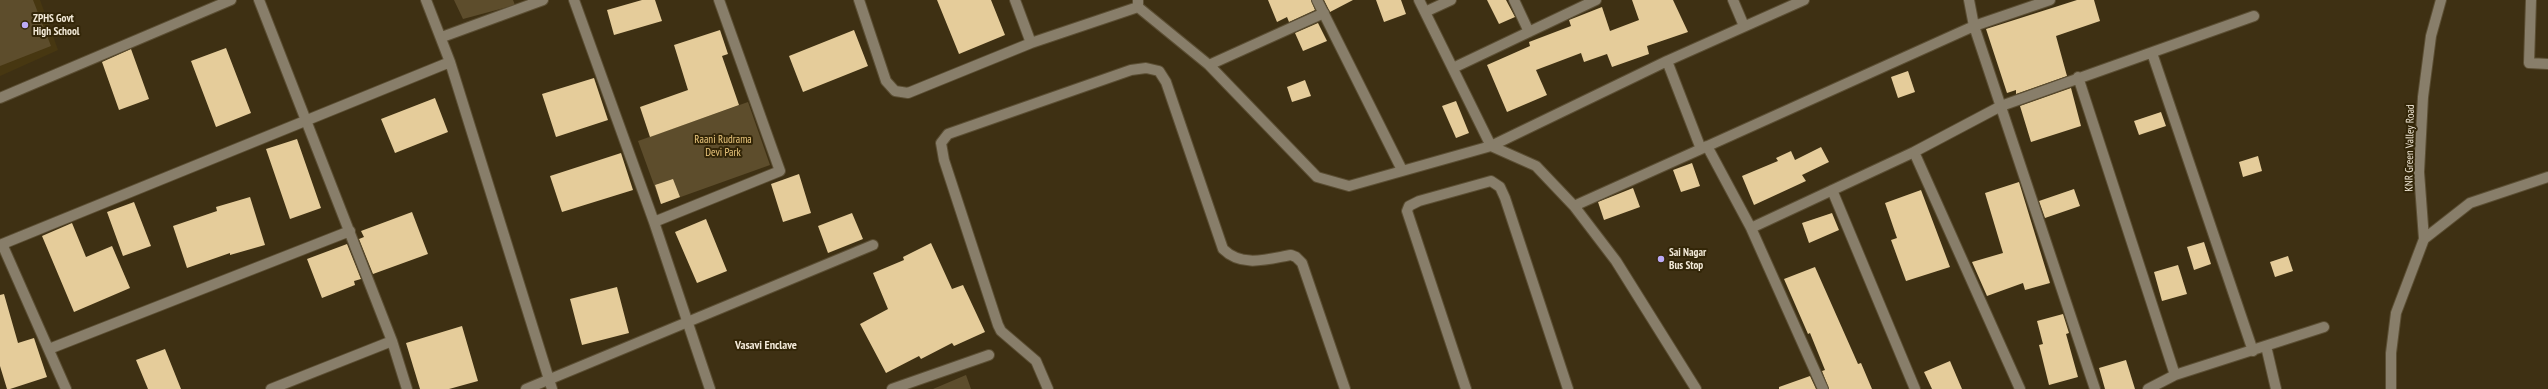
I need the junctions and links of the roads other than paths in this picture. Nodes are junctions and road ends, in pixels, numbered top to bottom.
1 (231, 0) edge
2 (259, 0) edge
3 (426, 0) edge
4 (543, 0) edge
5 (574, 0) edge
6 (719, 0) edge
7 (859, 0) edge
8 (1015, 0) edge
9 (1317, 0) edge
10 (1419, 0) edge
11 (1451, 0) edge
12 (1514, 0) edge
13 (1596, 0) edge
14 (1733, 0) edge
15 (1804, 0) edge
16 (1969, 0) edge
17 (2050, 0) edge
18 (2441, 0) edge
19 (2531, 0) edge
20 (1138, 4) edge
21 (1425, 12) junction
22 (1324, 13) junction
23 (2254, 16) dead end
24 (1744, 26) junction
25 (1974, 26) junction
26 (1529, 32) junction
27 (442, 37) junction
28 (1031, 43) junction
29 (2152, 53) junction
30 (1667, 61) junction
31 (450, 62) junction
32 (2548, 64) edge
33 (1209, 65) junction
34 (1453, 68) junction
35 (2078, 77) junction
36 (0, 98) edge
37 (2001, 106) junction
38 (306, 120) junction
39 (1491, 146) junction
40 (1704, 148) junction
41 (1914, 152) junction
42 (1402, 170) junction
43 (2548, 177) edge
44 (1832, 190) junction
45 (1574, 206) junction
46 (654, 222) junction
47 (1751, 228) junction
48 (350, 231) junction
49 (2424, 239) junction
50 (1, 245) edge
51 (873, 245) dead end
52 (687, 323) junction
53 (2324, 327) dead end
54 (392, 341) junction
55 (2266, 346) junction
56 (49, 349) junction
57 (2253, 351) junction
58 (989, 355) dead end
59 (2175, 375) junction
60 (550, 384) edge
61 (66, 389) edge
62 (271, 389) edge
63 (407, 389) edge
64 (526, 389) edge
65 (710, 389) edge
66 (892, 389) edge
67 (1048, 389) edge
68 (1345, 389) edge
69 (1466, 389) edge
70 (1568, 389) edge
71 (1696, 389) edge
72 (1823, 389) edge
73 (1915, 389) edge
74 (2020, 389) edge
75 (2095, 389) edge
76 (2148, 389) edge
77 (2276, 389) edge
78 (2391, 389) edge

1 - 36 street
2 - 38 street
3 - 27 street
4 - 27 street
5 - 46 street
6 - 46 street
7 - 28 street
8 - 28 street
9 - 22 street
10 - 21 street
11 - 21 street
12 - 26 street
13 - 26 street
14 - 24 street
15 - 24 street
16 - 25 street
17 - 25 street
18 - 49 street, KNR Green Valley Road
19 - 32 street
20 - 28 street
20 - 33 street
21 - 34 street
22 - 33 street
22 - 42 street
23 - 29 street
24 - 30 street
25 - 37 street
25 - 40 street
26 - 34 street
27 - 31 street
29 - 35 street
29 - 57 street
30 - 39 street
30 - 40 street
31 - 38 street
31 - 60 street
33 - 42 street
34 - 39 street
35 - 37 street
35 - 59 street
37 - 41 street
37 - 75 street
38 - 48 street
38 - 50 street
39 - 42 street
39 - 45 street
40 - 45 street
40 - 47 street
41 - 44 street
41 - 74 street
43 - 49 street
44 - 47 street
44 - 73 street
45 - 71 street
46 - 52 street
47 - 72 street
48 - 54 street
48 - 56 street
49 - 78 street, KNR Green Valley Road
50 - 56 street
51 - 52 street
52 - 60 street
52 - 65 street
53 - 55 street
54 - 62 street
54 - 63 street
55 - 57 street
55 - 77 street
56 - 61 street
57 - 59 street
58 - 66 street
59 - 76 street
60 - 64 street
67 - 68 street
69 - 70 street

